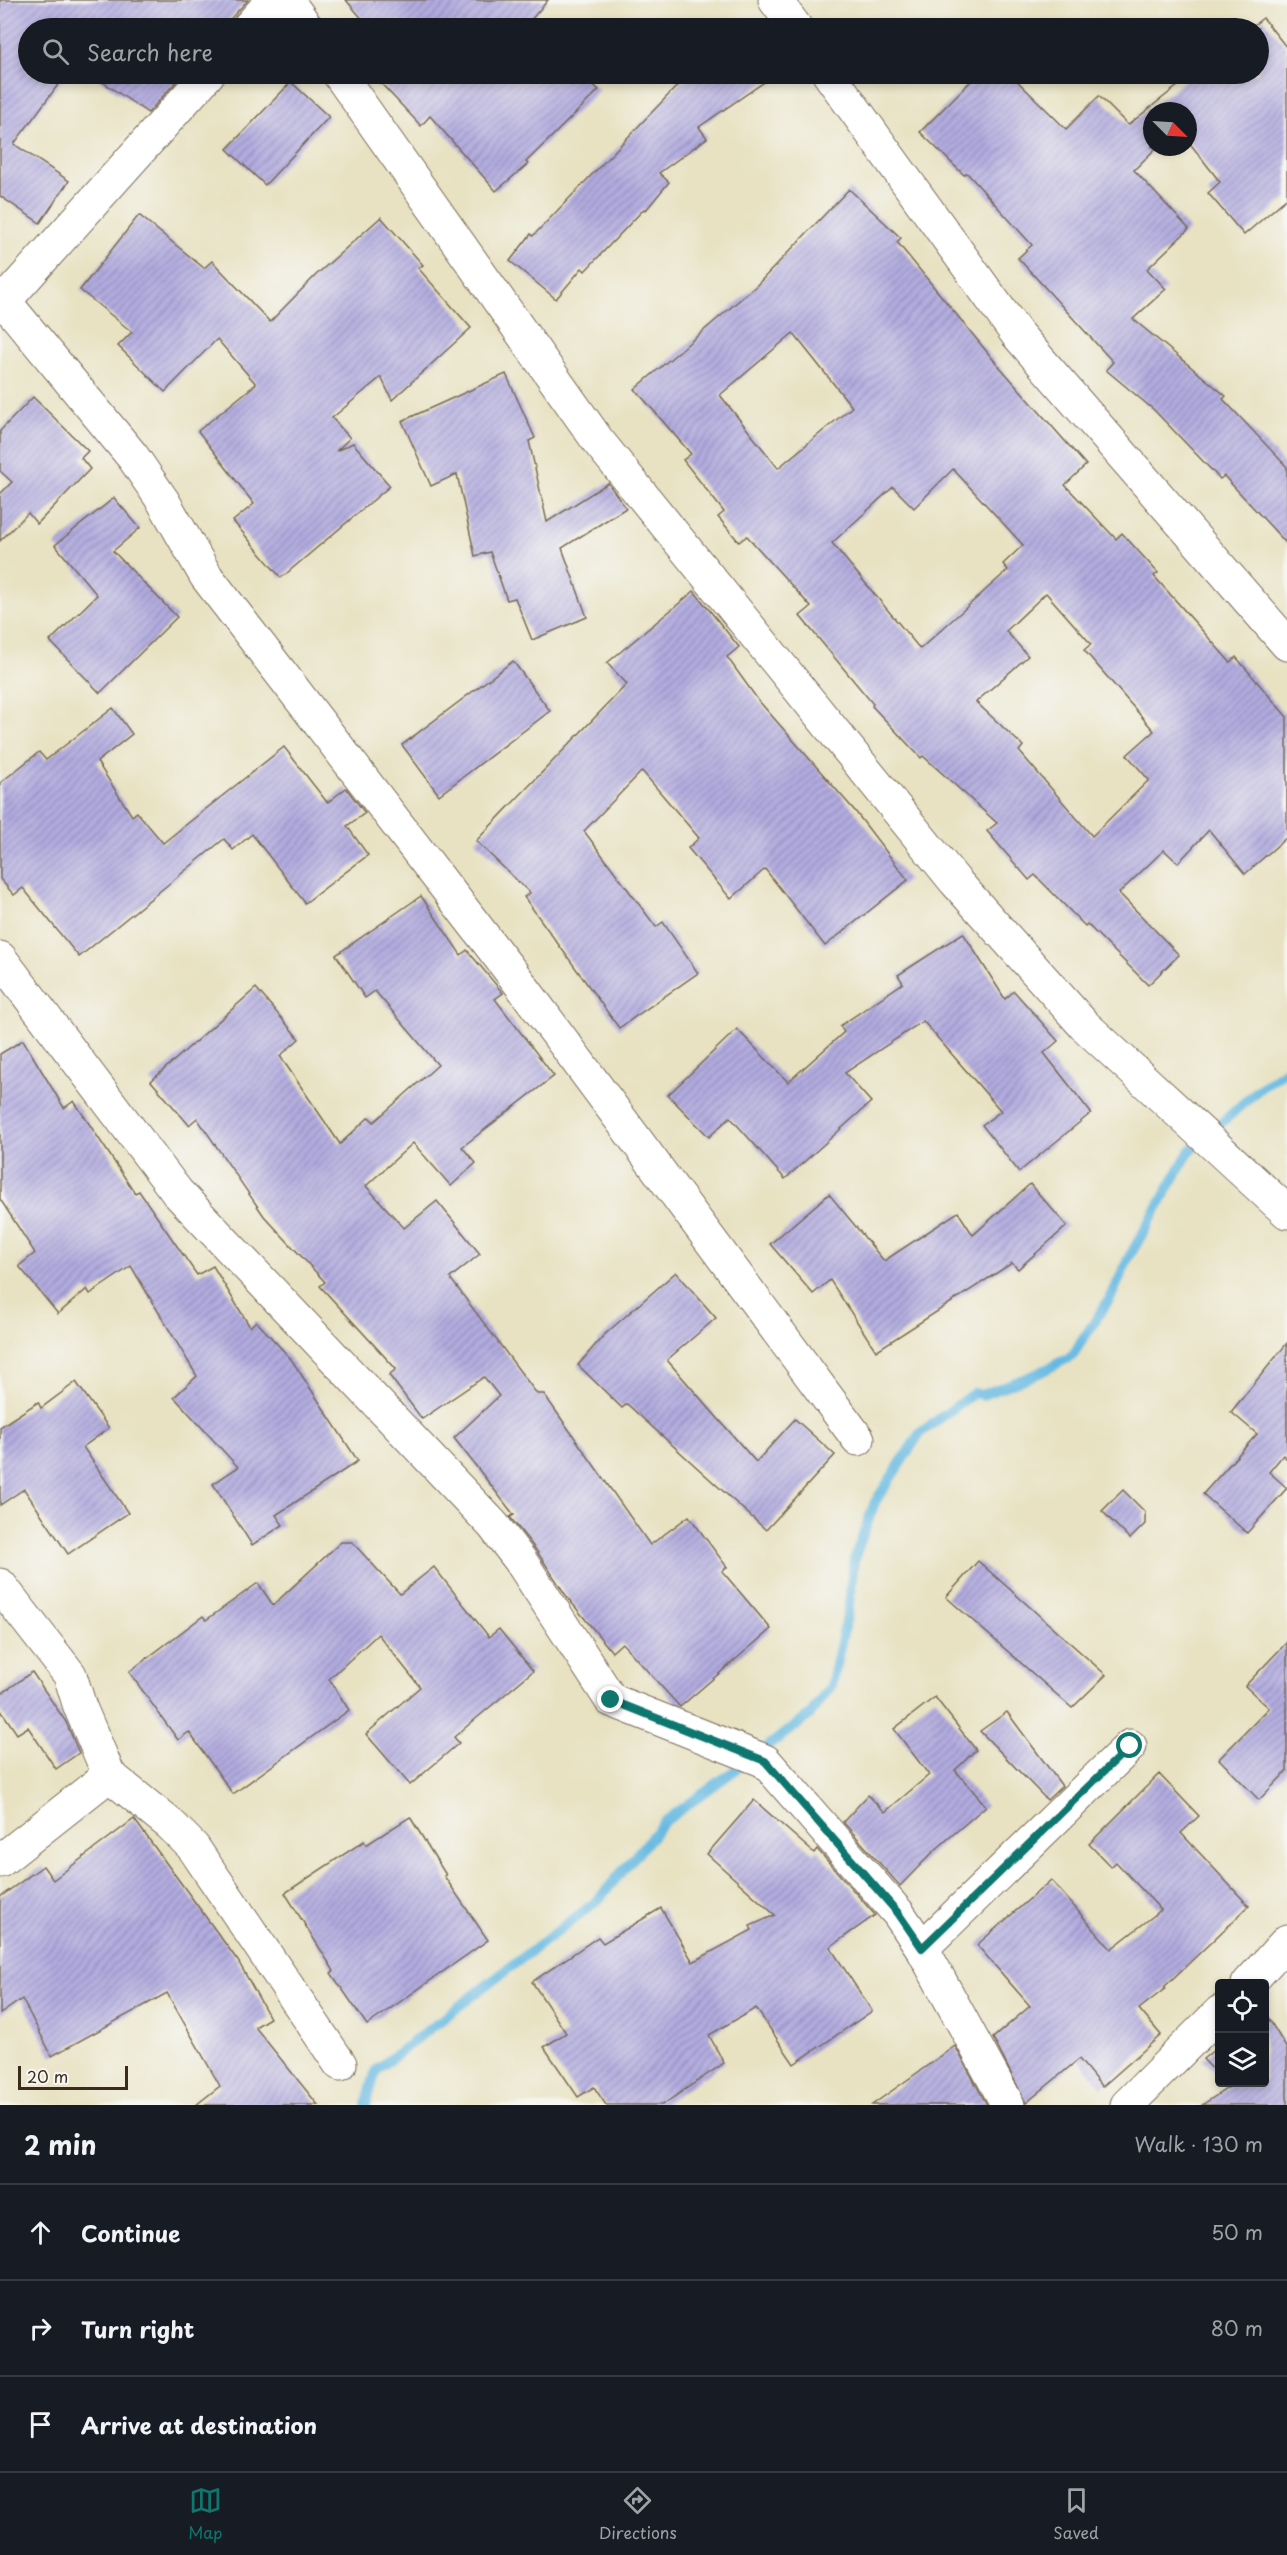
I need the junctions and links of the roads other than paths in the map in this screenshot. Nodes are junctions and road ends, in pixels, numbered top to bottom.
1 (273, 0) edge
2 (287, 0) edge
3 (775, 0) edge
4 (257, 18) edge
5 (300, 18) edge
6 (788, 18) edge
7 (199, 84) edge
8 (346, 84) edge
9 (836, 84) edge
10 (2, 301) edge
11 (1287, 644) edge
12 (0, 958) edge
13 (1287, 1212) edge
14 (858, 1439) dead end
15 (0, 1585) edge
16 (1130, 1746) dead end
17 (109, 1775) junction
18 (0, 1861) edge
19 (922, 1948) junction
20 (1283, 1958) edge
21 (1254, 1979) edge
22 (1215, 2017) edge
23 (340, 2064) dead end
24 (1008, 2105) edge
25 (1127, 2105) edge

1 - 4 street
2 - 5 street
3 - 6 street
7 - 10 street
8 - 13 street
9 - 11 street
10 - 14 street
12 - 19 street
15 - 17 street
16 - 19 street
17 - 18 street
17 - 23 street
19 - 24 street
20 - 21 street
22 - 25 street

